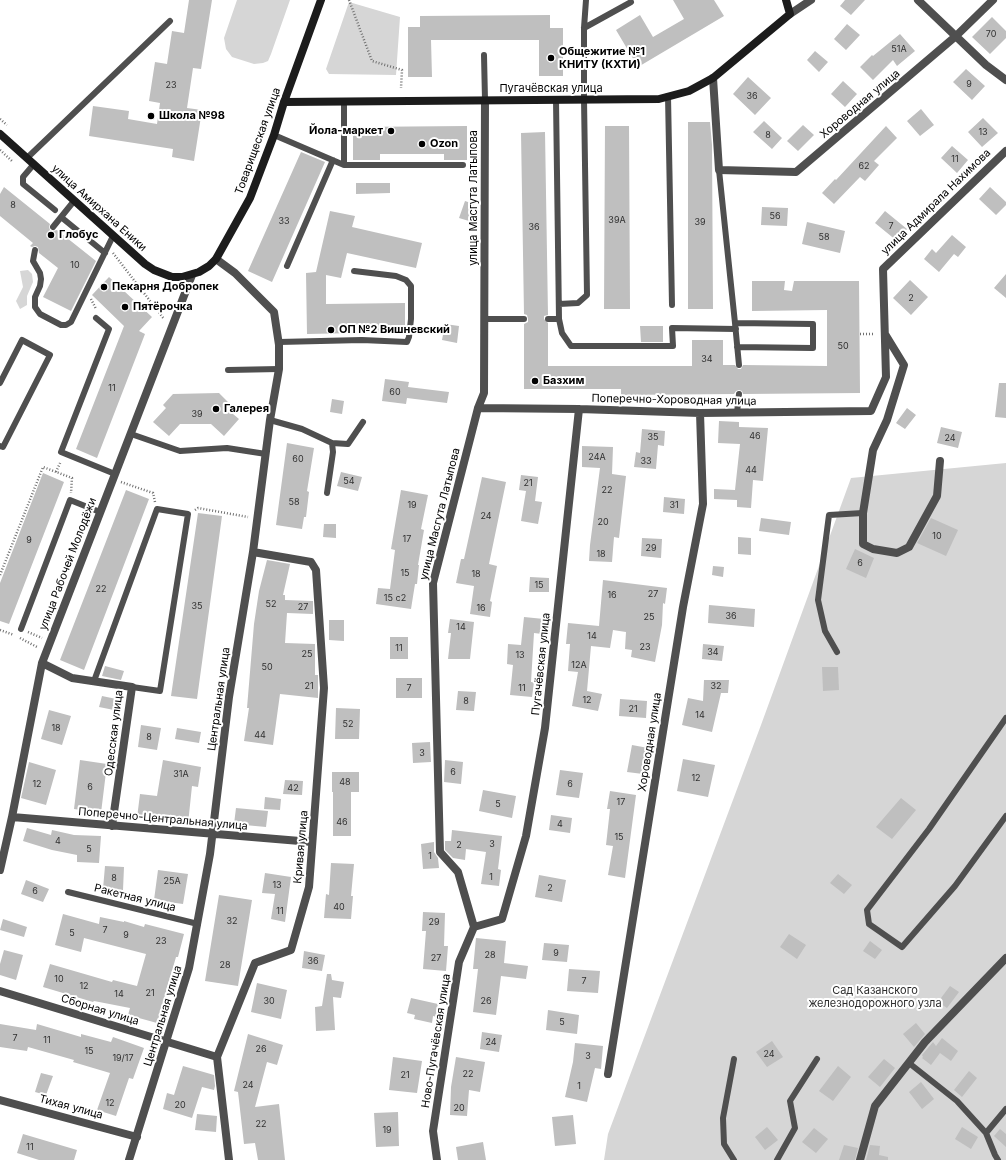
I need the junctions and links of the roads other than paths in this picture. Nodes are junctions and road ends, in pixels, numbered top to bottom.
1 (322, 0) edge
2 (586, 0) edge
3 (786, 0) edge
4 (811, 0) edge
5 (918, 0) edge
6 (993, 0) edge
7 (631, 2) dead end
8 (790, 14) junction
9 (170, 20) dead end
10 (584, 28) junction
11 (956, 36) junction
12 (484, 55) dead end
13 (713, 78) junction
14 (1006, 80) edge
15 (668, 96) junction
16 (584, 99) junction
17 (485, 100) junction
18 (556, 100) junction
19 (344, 101) junction
20 (284, 102) junction
21 (274, 135) junction
22 (1, 137) edge
23 (1006, 151) edge
24 (27, 158) junction
25 (333, 160) junction
26 (34, 164) junction
27 (344, 165) junction
28 (463, 165) dead end
29 (719, 170) junction
30 (74, 201) junction
31 (55, 210) dead end
32 (61, 217) junction
33 (53, 227) dead end
34 (113, 236) junction
35 (35, 250) dead end
36 (105, 253) junction
37 (216, 259) junction
38 (287, 266) dead end
39 (354, 271) dead end
40 (192, 275) junction
41 (559, 304) junction
42 (672, 305) dead end
43 (96, 318) road end
44 (548, 319) dead end
45 (559, 319) junction
46 (484, 320) junction
47 (524, 320) dead end
48 (736, 326) junction
49 (885, 333) junction
50 (279, 342) junction
51 (737, 347) junction
52 (738, 365) dead end
53 (279, 369) junction
54 (228, 370) dead end
55 (0, 382) edge
56 (739, 394) dead end
57 (478, 408) junction
58 (579, 409) junction
59 (871, 412) joint
60 (700, 413) junction
61 (737, 413) junction
62 (270, 420) junction
63 (364, 422) dead end
64 (131, 434) junction
65 (332, 443) junction
66 (0, 446) edge
67 (266, 454) junction
68 (940, 461) dead end
69 (114, 477) junction
70 (327, 492) dead end
71 (100, 512) junction
72 (863, 513) junction
73 (253, 552) junction
74 (20, 629) road end
75 (837, 652) dead end
76 (42, 663) junction
77 (94, 681) junction
78 (132, 687) junction
79 (1006, 718) edge
80 (12, 816) junction
81 (1006, 816) edge
82 (112, 826) junction
83 (213, 835) junction
84 (312, 842) junction
85 (0, 870) edge
86 (68, 892) dead end
87 (198, 924) junction
88 (474, 927) junction
89 (1006, 958) edge
90 (0, 991) edge
91 (166, 1042) junction
92 (217, 1057) junction
93 (734, 1059) dead end
94 (817, 1059) dead end
95 (909, 1063) junction
96 (608, 1074) dead end
97 (0, 1100) edge
98 (1006, 1109) edge
99 (986, 1133) junction
100 (137, 1136) junction
101 (129, 1160) edge
102 (229, 1160) edge
103 (437, 1160) edge
104 (734, 1160) edge
105 (777, 1160) edge
106 (860, 1160) edge
107 (998, 1160) edge

1 - 20 street, Товарищеская улица
2 - 10 lane
3 - 8 street
4 - 8 street, Пугачёвская улица
5 - 11 street
6 - 11 street, Хороводная улица
7 - 10 lane
8 - 13 street, Пугачёвская улица
9 - 24 lane
10 - 16 lane
11 - 14 street
11 - 29 street, Хороводная улица
12 - 17 lane
13 - 15 street, Пугачёвская улица
13 - 29 street
15 - 16 street, Пугачёвская улица
15 - 42 lane
16 - 18 street, Пугачёвская улица
16 - 41 lane
17 - 18 street, Пугачёвская улица
17 - 19 street, Пугачёвская улица
17 - 46 street, улица Масгута Латыпова
18 - 41 lane
19 - 20 street, Пугачёвская улица
19 - 27 lane
20 - 21 street, Товарищеская улица
21 - 25 lane
21 - 37 street, Товарищеская улица
22 - 24 street, улица Амирхана Еники
23 - 49 street, улица Адмирала Нахимова
24 - 26 street, улица Амирхана Еники
25 - 27 lane
25 - 38 lane
26 - 30 street, улица Амирхана Еники
26 - 31 lane
27 - 28 lane
29 - 48 lane
30 - 32 lane
30 - 34 street, улица Амирхана Еники
32 - 33 lane
32 - 36 lane
34 - 36 lane
34 - 40 street, улица Амирхана Еники
35 - 36 lane
37 - 40 street, Товарищеская улица
37 - 50 street, Центральная улица
39 - 50 lane
40 - 64 street, улица Рабочей Молодёжи
41 - 45 lane
43 - 69 lane
44 - 45 lane
45 - 48 lane
46 - 47 lane
46 - 57 street, улица Масгута Латыпова
48 - 51 lane
48 - 51 lane
49 - 59 street, улица Адмирала Нахимова
49 - 72 street
50 - 53 street, Центральная улица
51 - 52 lane
53 - 54 lane
53 - 62 street, Центральная улица
55 - 66 lane
56 - 61 lane
57 - 58 street, Поперечно-Хороводная улица
57 - 88 street, улица Масгута Латыпова
58 - 60 street, Поперечно-Хороводная улица
58 - 88 street, Пугачёвская улица
59 - 61 street, Поперечно-Хороводная улица
60 - 61 street, Поперечно-Хороводная улица
60 - 96 street, Хороводная улица
62 - 65 lane
62 - 67 street, Центральная улица
63 - 65 lane
64 - 67 lane
64 - 69 street, улица Рабочей Молодёжи
65 - 70 lane
67 - 73 street, Центральная улица
68 - 72 street
69 - 71 street, улица Рабочей Молодёжи
71 - 74 lane
71 - 76 street, улица Рабочей Молодёжи
72 - 75 lane
73 - 83 street, Центральная улица
73 - 84 street, Кривая улица
76 - 77 street, Одесская улица
76 - 80 street, улица Рабочей Молодёжи
77 - 78 street, Одесская улица
77 - 78 lane
78 - 82 street, Одесская улица
79 - 81 lane
80 - 82 street, Поперечно-Центральная улица
80 - 85 street, улица Рабочей Молодёжи
82 - 83 street, Поперечно-Центральная улица
83 - 84 street, Поперечно-Центральная улица
83 - 87 street, Центральная улица
84 - 92 street, Кривая улица
86 - 87 lane, Ракетная улица
87 - 91 street, Центральная улица
88 - 103 street, Ново-Пугачёвская улица
89 - 95 street
90 - 91 street, Сборная улица
91 - 92 street, Сборная улица
91 - 100 street, Центральная улица
92 - 102 street, Кривая улица
93 - 104 lane
94 - 105 lane
95 - 99 lane
95 - 106 street
97 - 100 street, Тихая улица
98 - 99 lane
99 - 107 lane
100 - 101 street, Центральная улица

